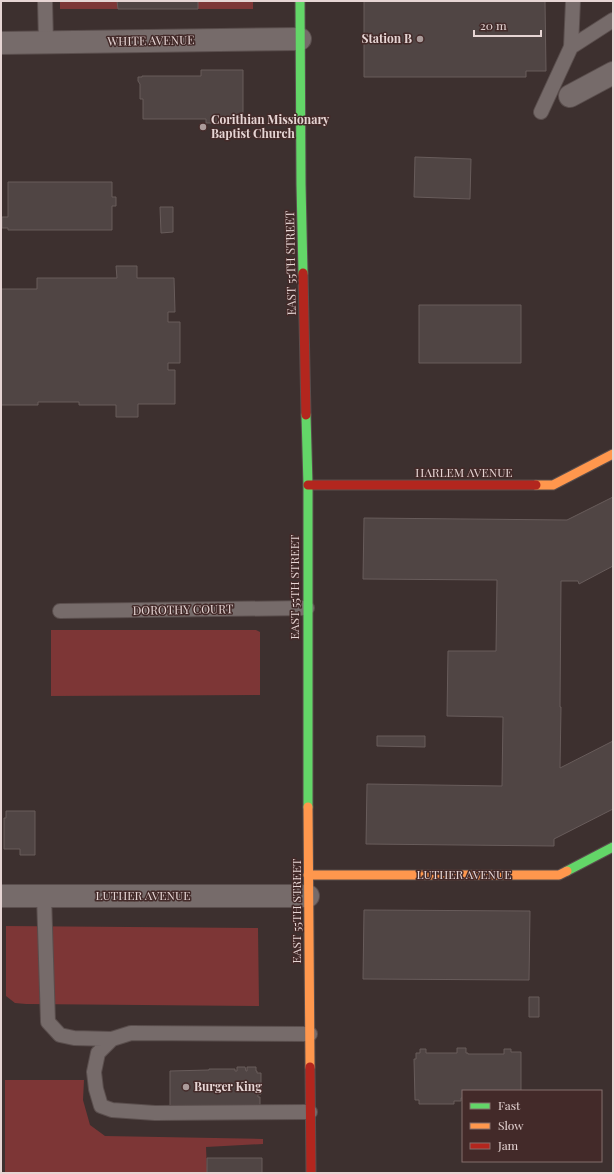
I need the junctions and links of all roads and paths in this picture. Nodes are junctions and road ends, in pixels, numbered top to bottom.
1 (45, 1) edge
2 (300, 1) edge
3 (573, 1) edge
4 (613, 20) edge
5 (300, 39) junction
6 (46, 42) junction
7 (1, 43) edge
8 (571, 47) junction
9 (613, 73) edge
10 (570, 96) dead end
11 (541, 112) dead end
12 (613, 454) edge
13 (308, 485) junction
14 (307, 608) junction
15 (60, 611) dead end
16 (613, 847) edge
17 (308, 886) junction
18 (1, 896) edge
19 (44, 896) junction
20 (310, 1034) junction
21 (112, 1039) junction
22 (310, 1112) junction
23 (311, 1173) edge

1 - 6 lane
2 - 5 main road, EAST 55TH STREET
3 - 8 lane
4 - 8 lane
5 - 6 street, WHITE AVENUE
5 - 13 main road, EAST 55TH STREET
6 - 7 street, WHITE AVENUE
8 - 11 lane
9 - 10 street
12 - 13 main road, HARLEM AVENUE
13 - 14 main road, EAST 55TH STREET
14 - 15 lane, DOROTHY COURT
14 - 17 main road, EAST 55TH STREET
16 - 17 main road, LUTHER AVENUE
17 - 19 street, LUTHER AVENUE
17 - 20 main road, EAST 55TH STREET
18 - 19 street, LUTHER AVENUE
19 - 21 lane
20 - 21 lane
20 - 22 main road, EAST 55TH STREET
21 - 22 lane
22 - 23 main road, EAST 55TH STREET

